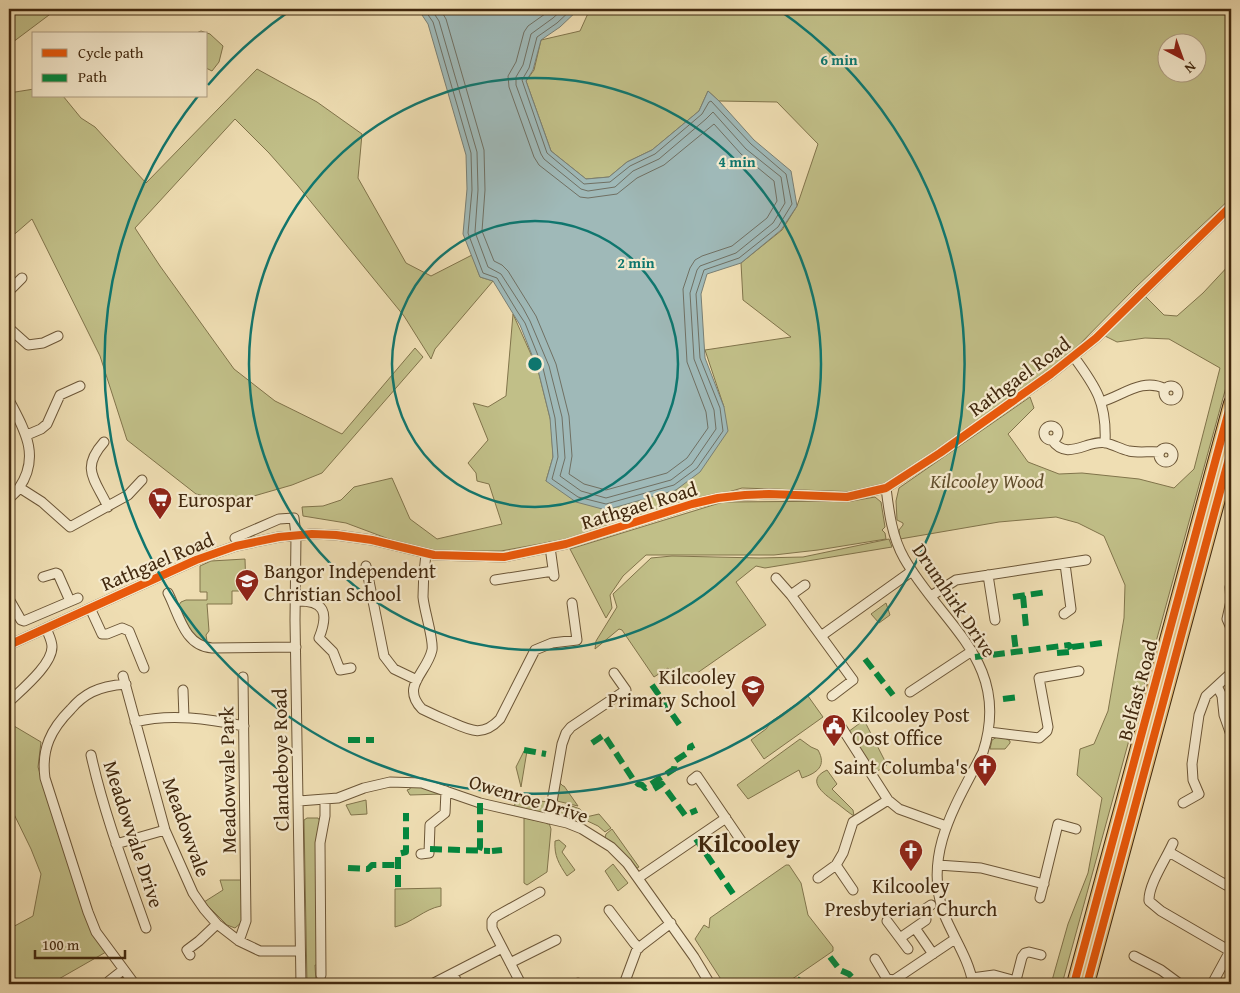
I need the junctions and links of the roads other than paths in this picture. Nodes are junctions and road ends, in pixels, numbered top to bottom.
1 (1231, 206) edge
2 (22, 278) dead end
3 (9, 291) edge
4 (10, 333) edge
5 (59, 336) dead end
6 (1074, 357) junction
7 (1164, 389) dead end
8 (77, 390) dead end
9 (9, 400) edge
10 (1101, 402) junction
11 (1231, 403) edge
12 (27, 435) junction
13 (1052, 440) dead end
14 (104, 442) dead end
15 (1105, 443) junction
16 (1231, 451) edge
17 (1160, 452) dead end
18 (136, 481) dead end
19 (20, 488) junction
20 (886, 488) junction
21 (9, 499) edge
22 (108, 507) junction
23 (296, 535) junction
24 (235, 538) dead end
25 (550, 547) junction
26 (426, 554) junction
27 (1086, 560) dead end
28 (1065, 564) junction
29 (912, 571) junction
30 (365, 572) dead end
31 (988, 575) junction
32 (43, 577) dead end
33 (776, 578) dead end
34 (495, 580) dead end
35 (805, 586) dead end
36 (1230, 587) edge
37 (791, 596) junction
38 (931, 596) junction
39 (174, 597) dead end
40 (9, 599) edge
41 (296, 601) junction
42 (572, 603) dead end
43 (90, 608) junction
44 (1064, 614) dead end
45 (995, 620) dead end
46 (46, 628) junction
47 (1231, 628) edge
48 (821, 636) junction
49 (9, 645) edge
50 (296, 647) junction
51 (972, 651) junction
52 (133, 666) dead end
53 (351, 668) dead end
54 (1079, 671) dead end
55 (614, 673) dead end
56 (1231, 673) edge
57 (243, 677) dead end
58 (417, 680) junction
59 (1217, 686) junction
60 (183, 690) dead end
61 (910, 692) dead end
62 (832, 696) dead end
63 (9, 702) edge
64 (184, 718) junction
65 (135, 722) junction
66 (244, 726) junction
67 (830, 731) dead end
68 (989, 732) junction
69 (1230, 732) edge
70 (91, 755) dead end
71 (692, 780) dead end
72 (446, 791) junction
73 (324, 800) junction
74 (888, 800) junction
75 (299, 801) junction
76 (1183, 803) dead end
77 (726, 818) junction
78 (549, 819) junction
79 (946, 826) junction
80 (1076, 829) dead end
81 (165, 830) junction
82 (116, 844) junction
83 (746, 848) dead end
84 (421, 854) dead end
85 (836, 865) junction
86 (938, 865) junction
87 (638, 878) junction
88 (818, 878) dead end
89 (1229, 881) dead end
90 (1044, 884) junction
91 (852, 890) dead end
92 (540, 892) dead end
93 (1040, 898) dead end
94 (931, 905) dead end
95 (609, 910) dead end
96 (887, 921) dead end
97 (147, 924) dead end
98 (217, 924) junction
99 (671, 924) junction
100 (915, 928) junction
101 (900, 938) junction
102 (955, 939) junction
103 (556, 940) dead end
104 (239, 941) junction
105 (502, 948) junction
106 (639, 948) junction
107 (908, 950) dead end
108 (1231, 950) edge
109 (300, 951) junction
110 (933, 954) junction
111 (1041, 955) dead end
112 (190, 956) dead end
113 (1133, 956) dead end
114 (875, 959) dead end
115 (510, 963) junction
116 (453, 974) junction
117 (322, 975) dead end
118 (106, 980) edge
119 (972, 981) edge
120 (1015, 983) edge
121 (301, 984) edge
122 (432, 984) edge
123 (458, 984) edge
124 (521, 984) edge
125 (624, 984) edge
126 (710, 984) edge
127 (1074, 984) edge
128 (1086, 984) edge
129 (1180, 984) edge
130 (1212, 984) edge

1 - 6 street, Rathgael Road
2 - 3 street
4 - 5 street
6 - 10 street
6 - 20 street, Rathgael Road
7 - 10 street
8 - 12 street
9 - 12 street
10 - 15 street
11 - 127 highway, Belfast Road
12 - 19 street
13 - 15 street
14 - 22 street
15 - 17 street
16 - 128 highway, Belfast Road
18 - 22 street
19 - 21 street
19 - 22 street
20 - 25 street, Rathgael Road
20 - 29 street, Drumhirk Drive
23 - 24 street
23 - 26 street, Rathgael Road
23 - 41 street, Clandeboye Road
23 - 43 street, Rathgael Road
25 - 26 street, Rathgael Road
25 - 34 street
26 - 58 street
27 - 28 street
28 - 31 street
28 - 44 street
29 - 38 street, Drumhirk Drive
29 - 48 street
30 - 58 street
31 - 38 street
31 - 45 street
32 - 40 street
33 - 37 street
35 - 37 street
36 - 47 street
37 - 48 street
38 - 51 street, Drumhirk Drive
39 - 50 street
41 - 50 street, Clandeboye Road
41 - 53 street
42 - 58 street
43 - 46 street, Rathgael Road
43 - 52 street
46 - 49 street, Rathgael Road
46 - 63 street
48 - 62 street
50 - 75 street, Clandeboye Road
51 - 61 street
51 - 68 street, Drumhirk Drive
54 - 68 street
55 - 78 street
56 - 59 street
57 - 66 street, Meadowvale Park
59 - 69 street
59 - 76 street
60 - 64 street
64 - 65 street
64 - 66 street
65 - 81 street, Meadowvale
65 - 118 street, Meadowvale
66 - 104 street, Meadowvale Park
67 - 74 street
68 - 79 street, Drumhirk Drive
70 - 82 street, Meadowvale Drive
71 - 77 street
72 - 73 street, Owenroe Drive
72 - 78 street, Owenroe Drive
72 - 84 street
73 - 75 street, Owenroe Drive
73 - 117 street
74 - 79 street
74 - 85 street
75 - 109 street, Clandeboye Road
77 - 83 street
77 - 87 street
78 - 87 street, Owenroe Drive
79 - 86 street, Drumhirk Drive
80 - 90 street
81 - 82 street
81 - 98 street, Meadowvale
82 - 97 street, Meadowvale Drive
85 - 88 street
85 - 91 street
86 - 90 street
86 - 102 street, Drumhirk Drive
87 - 99 street, Owenroe Drive
89 - 108 street
90 - 93 street
92 - 105 street
94 - 100 street
95 - 106 street
96 - 101 street
98 - 104 street, Meadowvale
98 - 112 street
99 - 106 street
99 - 126 street, Owenroe Drive
100 - 101 street
100 - 110 street
101 - 107 street
102 - 110 street
102 - 119 street, Drumhirk Drive
103 - 115 street
104 - 109 street, Meadowvale
105 - 115 street
105 - 116 street
106 - 125 street
108 - 130 street
109 - 121 street, Clandeboye Road
110 - 114 street
111 - 120 street
113 - 129 street
115 - 124 street
116 - 122 street
116 - 123 street
119 - 120 street

